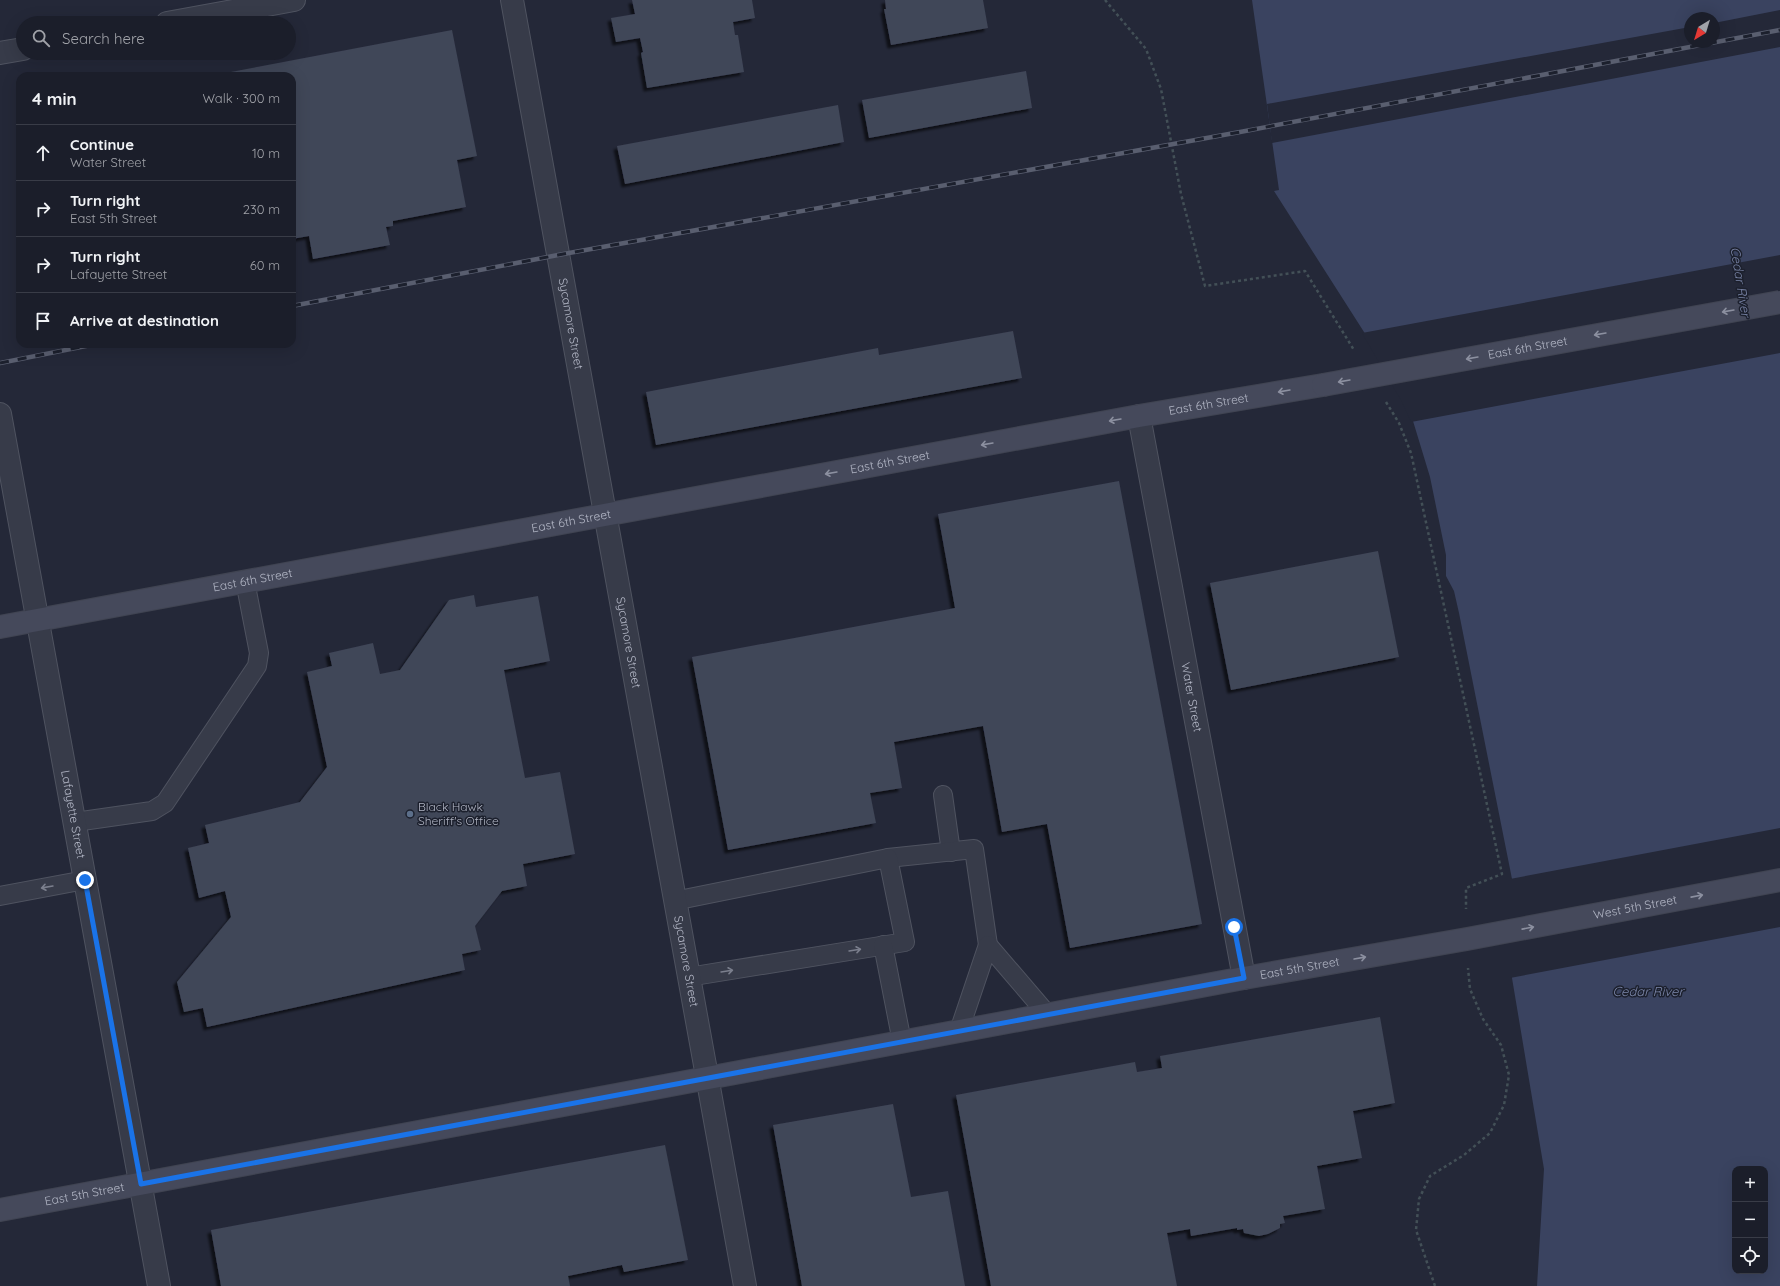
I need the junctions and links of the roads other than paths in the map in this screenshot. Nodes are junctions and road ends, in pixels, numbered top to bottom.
1 (294, 0) edge
2 (512, 0) edge
3 (206, 16) edge
4 (16, 50) edge
5 (0, 53) edge
6 (1780, 302) edge
7 (0, 414) edge
8 (1139, 416) junction
9 (605, 514) junction
10 (245, 581) junction
11 (38, 620) junction
12 (0, 627) edge
13 (943, 795) dead end
14 (75, 822) junction
15 (951, 852) junction
16 (888, 858) junction
17 (85, 880) junction
18 (1780, 880) edge
19 (0, 896) edge
20 (674, 900) junction
21 (1490, 935) joint
22 (883, 945) junction
23 (988, 945) junction
24 (688, 977) junction
25 (1244, 978) junction
26 (1048, 1015) junction
27 (959, 1031) junction
28 (902, 1042) junction
29 (707, 1078) junction
30 (141, 1184) junction
31 (0, 1210) edge
32 (159, 1286) edge
33 (745, 1286) edge

1 - 3 street
2 - 9 street, Sycamore Street
4 - 5 street
6 -> 8 main road, East 6th Street, bridge
7 - 11 street, Lafayette Street
8 -> 9 main road, East 6th Street
8 - 25 street, Water Street
9 - 10 main road, East 6th Street
9 - 20 street, Sycamore Street
10 - 11 main road, East 6th Street
10 - 14 lane
11 - 12 main road, East 6th Street
11 - 14 street, Lafayette Street
13 - 15 lane
14 - 17 street, Lafayette Street
15 - 16 lane
15 - 23 lane
16 - 20 lane
16 - 22 lane
17 -> 19 lane
17 - 30 street, Lafayette Street
21 -> 18 main road, West 5th Street
20 - 24 street, Sycamore Street
25 -> 21 main road, East 5th Street
24 -> 22 lane
22 - 28 lane
23 - 26 lane
23 - 27 lane
24 - 29 street, Sycamore Street
25 - 26 main road, East 5th Street
26 - 27 main road, East 5th Street
27 - 28 main road, East 5th Street
28 - 29 main road, East 5th Street
29 - 30 main road, East 5th Street
29 - 33 street, Sycamore Street
30 - 31 main road, East 5th Street
30 - 32 street, Lafayette Street

